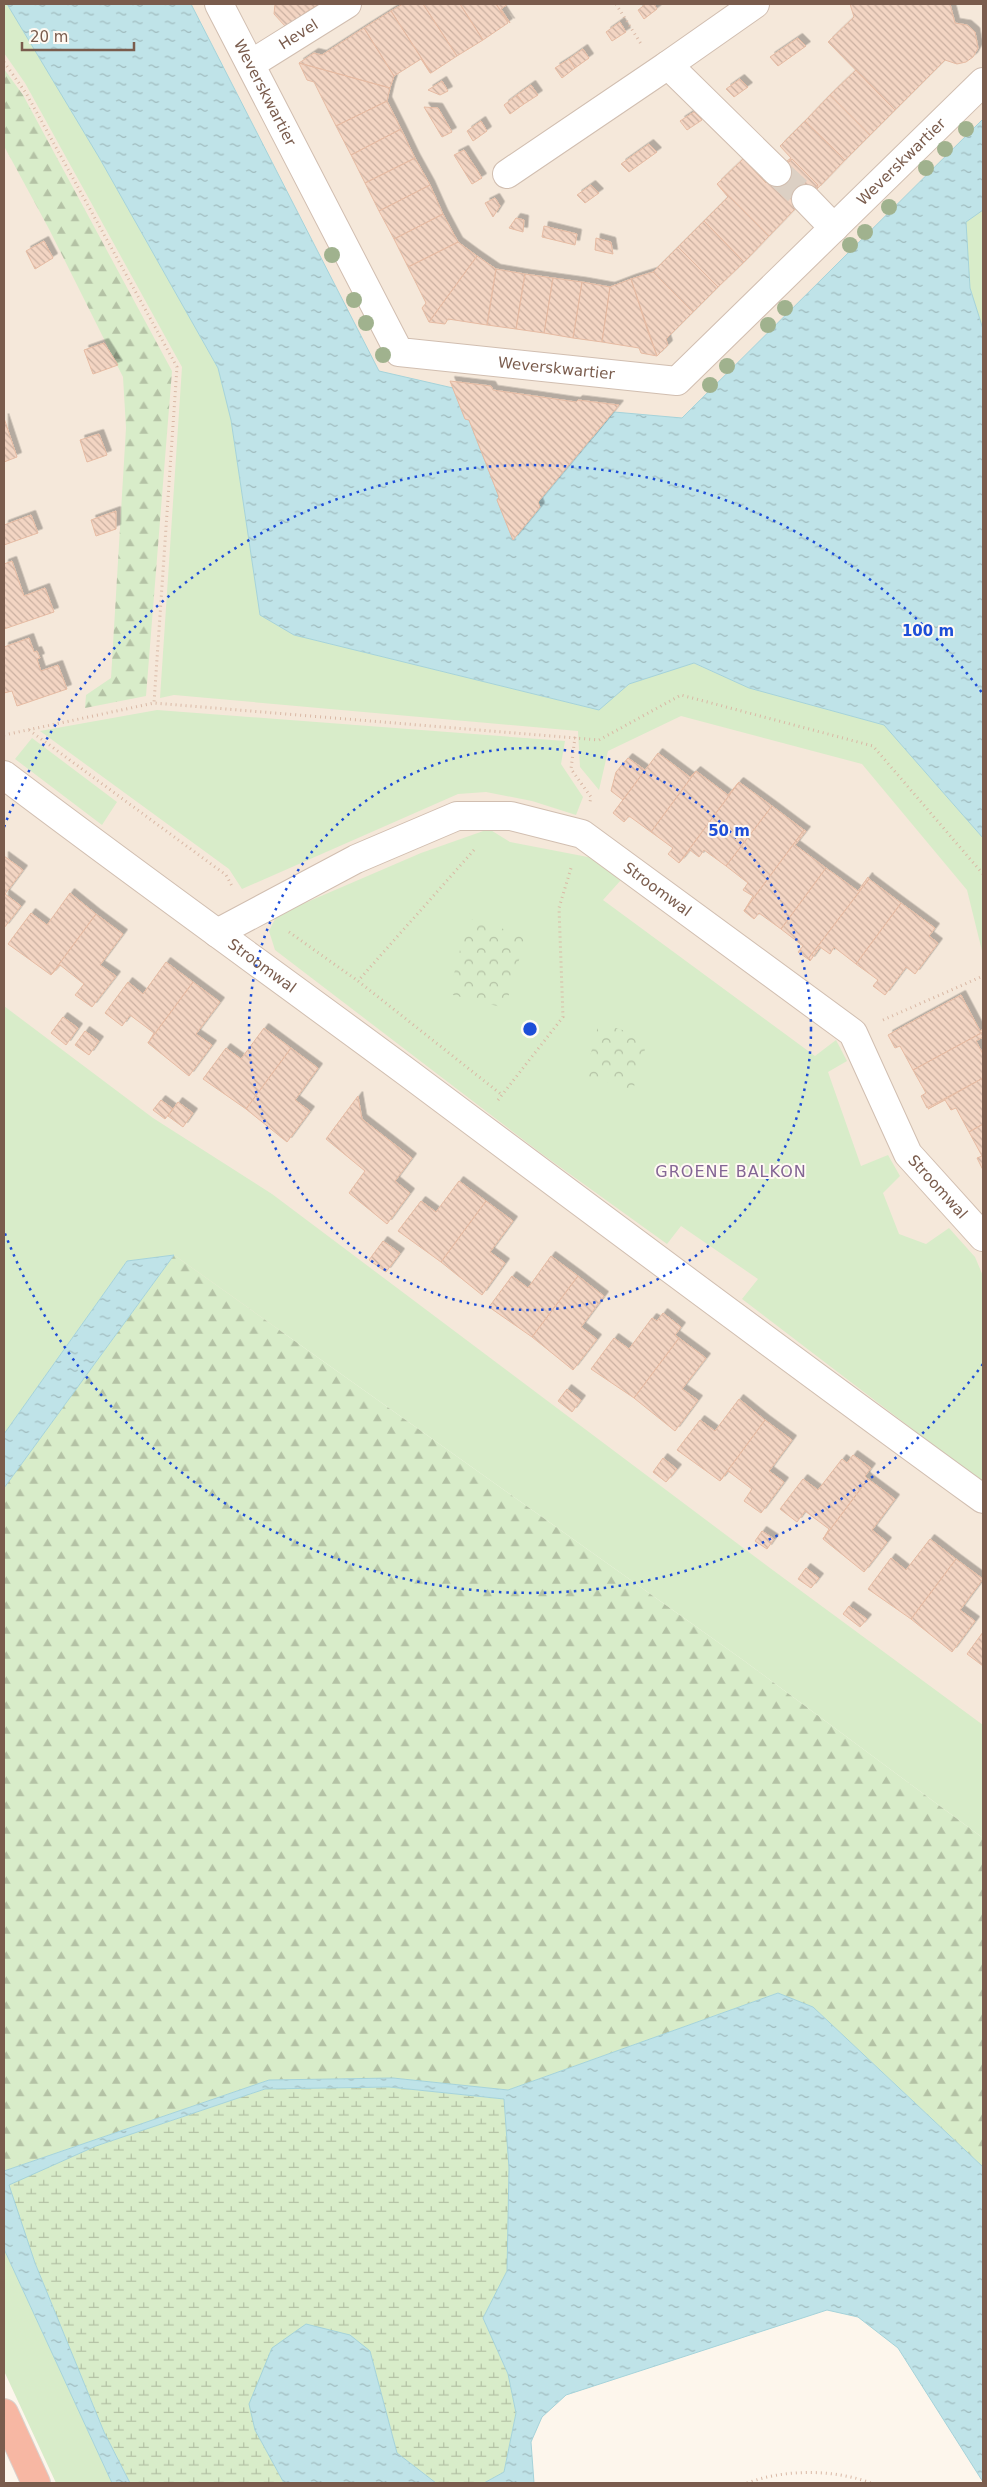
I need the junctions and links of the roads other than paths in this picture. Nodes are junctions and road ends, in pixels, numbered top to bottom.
1 (219, 4) edge
2 (347, 4) edge
3 (755, 4) edge
4 (251, 64) junction
5 (664, 69) junction
6 (983, 82) edge
7 (777, 172) tunnel mouth
8 (507, 174) dead end
9 (806, 199) tunnel mouth
10 (834, 228) junction
11 (4, 774) edge
12 (217, 933) junction
13 (983, 1237) edge
14 (983, 1499) edge
15 (4, 2413) edge
16 (36, 2483) edge

1 - 4 street, Weverskwartier
2 - 4 street, Hevel
3 - 5 street
4 - 10 street, Weverskwartier
5 - 7 street
5 - 8 street
6 - 10 street, Weverskwartier
9 - 10 street
11 - 12 street, Stroomwal
12 - 13 street, Stroomwal
12 - 14 street, Stroomwal
15 - 16 highway

